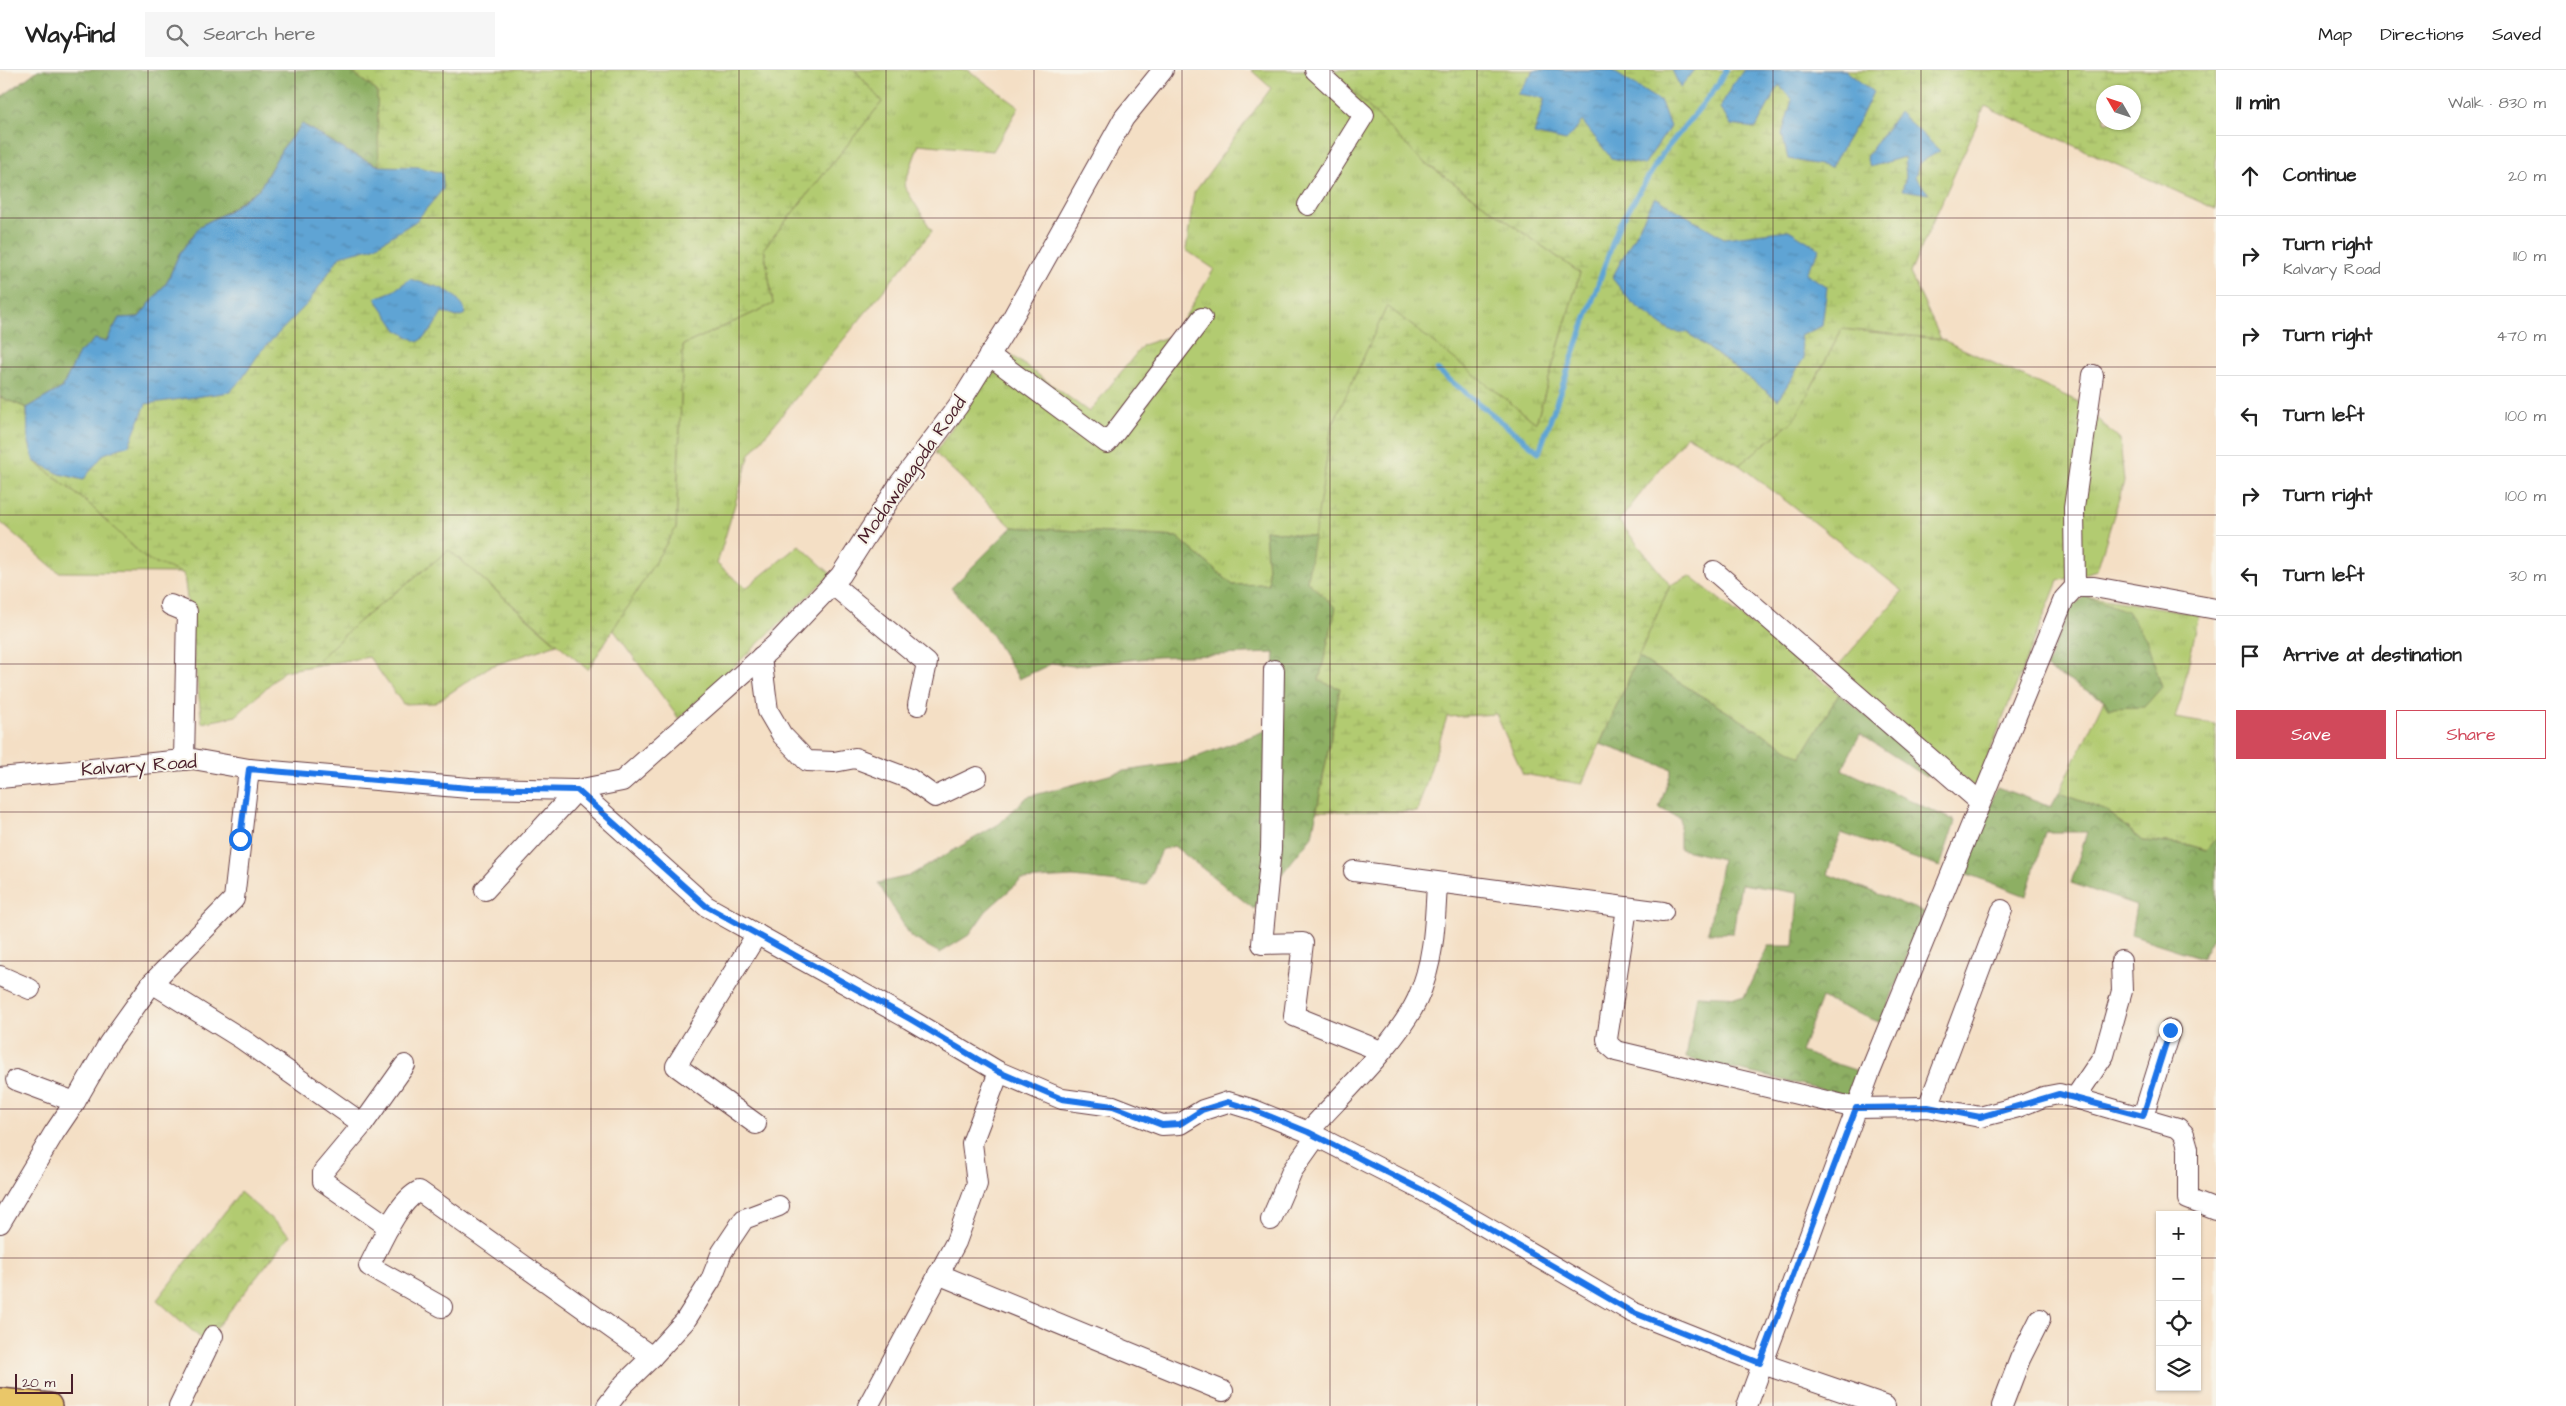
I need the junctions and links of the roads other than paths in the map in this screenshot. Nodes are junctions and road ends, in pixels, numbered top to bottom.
1 (1164, 70) edge
2 (1315, 70) edge
3 (1308, 206) dead end
4 (1202, 318) dead end
5 (989, 355) junction
6 (2093, 375) dead end
7 (1714, 570) dead end
8 (832, 584) junction
9 (2075, 587) junction
10 (170, 605) dead end
11 (2216, 610) edge
12 (761, 657) junction
13 (1274, 670) dead end
14 (918, 705) dead end
15 (184, 760) junction
16 (249, 769) junction
17 (977, 777) dead end
18 (0, 778) edge
19 (577, 790) junction
20 (1980, 802) junction
21 (1354, 871) dead end
22 (1436, 883) junction
23 (485, 890) dead end
24 (1627, 908) junction
25 (2002, 910) dead end
26 (1663, 912) dead end
27 (756, 934) junction
28 (2121, 961) dead end
29 (0, 976) edge
30 (152, 983) junction
31 (30, 988) dead end
32 (2170, 1030) dead end
33 (1381, 1050) junction
34 (404, 1065) dead end
35 (999, 1072) junction
36 (16, 1080) dead end
37 (2076, 1098) junction
38 (75, 1102) junction
39 (1928, 1107) junction
40 (1856, 1108) junction
41 (2143, 1116) junction
42 (363, 1124) junction
43 (756, 1124) dead end
44 (1312, 1135) junction
45 (779, 1206) dead end
46 (2216, 1210) edge
47 (1271, 1220) dead end
48 (0, 1224) edge
49 (389, 1227) junction
50 (938, 1274) junction
51 (442, 1307) dead end
52 (2040, 1319) dead end
53 (213, 1336) dead end
54 (652, 1357) junction
55 (1760, 1363) junction
56 (1223, 1391) dead end
57 (0, 1401) edge
58 (49, 1406) edge
59 (179, 1406) edge
60 (607, 1406) edge
61 (868, 1406) edge
62 (1747, 1406) edge
63 (1884, 1406) edge
64 (2002, 1406) edge

1 - 5 street, Modawalagoda Road
2 - 3 street
4 - 5 street
5 - 8 street, Modawalagoda Road
6 - 9 street
7 - 20 street
8 - 12 street, Modawalagoda Road
8 - 14 street
9 - 11 street
9 - 20 street
10 - 15 street
12 - 17 street
12 - 19 street, Modawalagoda Road
13 - 33 street
15 - 16 street, Kalvary Road
15 - 18 street, Kalvary Road
16 - 19 street, Kalvary Road
16 - 30 street
19 - 23 street
19 - 27 street
20 - 40 street
21 - 22 street
22 - 24 street
22 - 33 street
24 - 26 street
24 - 40 street
25 - 39 street
27 - 35 street
27 - 43 street
28 - 37 street
29 - 31 street
30 - 38 street
30 - 42 street
32 - 41 street
33 - 44 street
34 - 42 street
35 - 44 street
35 - 50 street
36 - 38 street
37 - 39 street
37 - 41 street
38 - 48 street
39 - 40 street
40 - 55 street
41 - 46 street
42 - 49 street
44 - 47 street
44 - 55 street
45 - 54 street
49 - 51 street
49 - 54 street
50 - 56 street
50 - 61 street
52 - 64 street
53 - 59 street
54 - 60 street
55 - 62 street
55 - 63 street
57 - 58 main road

